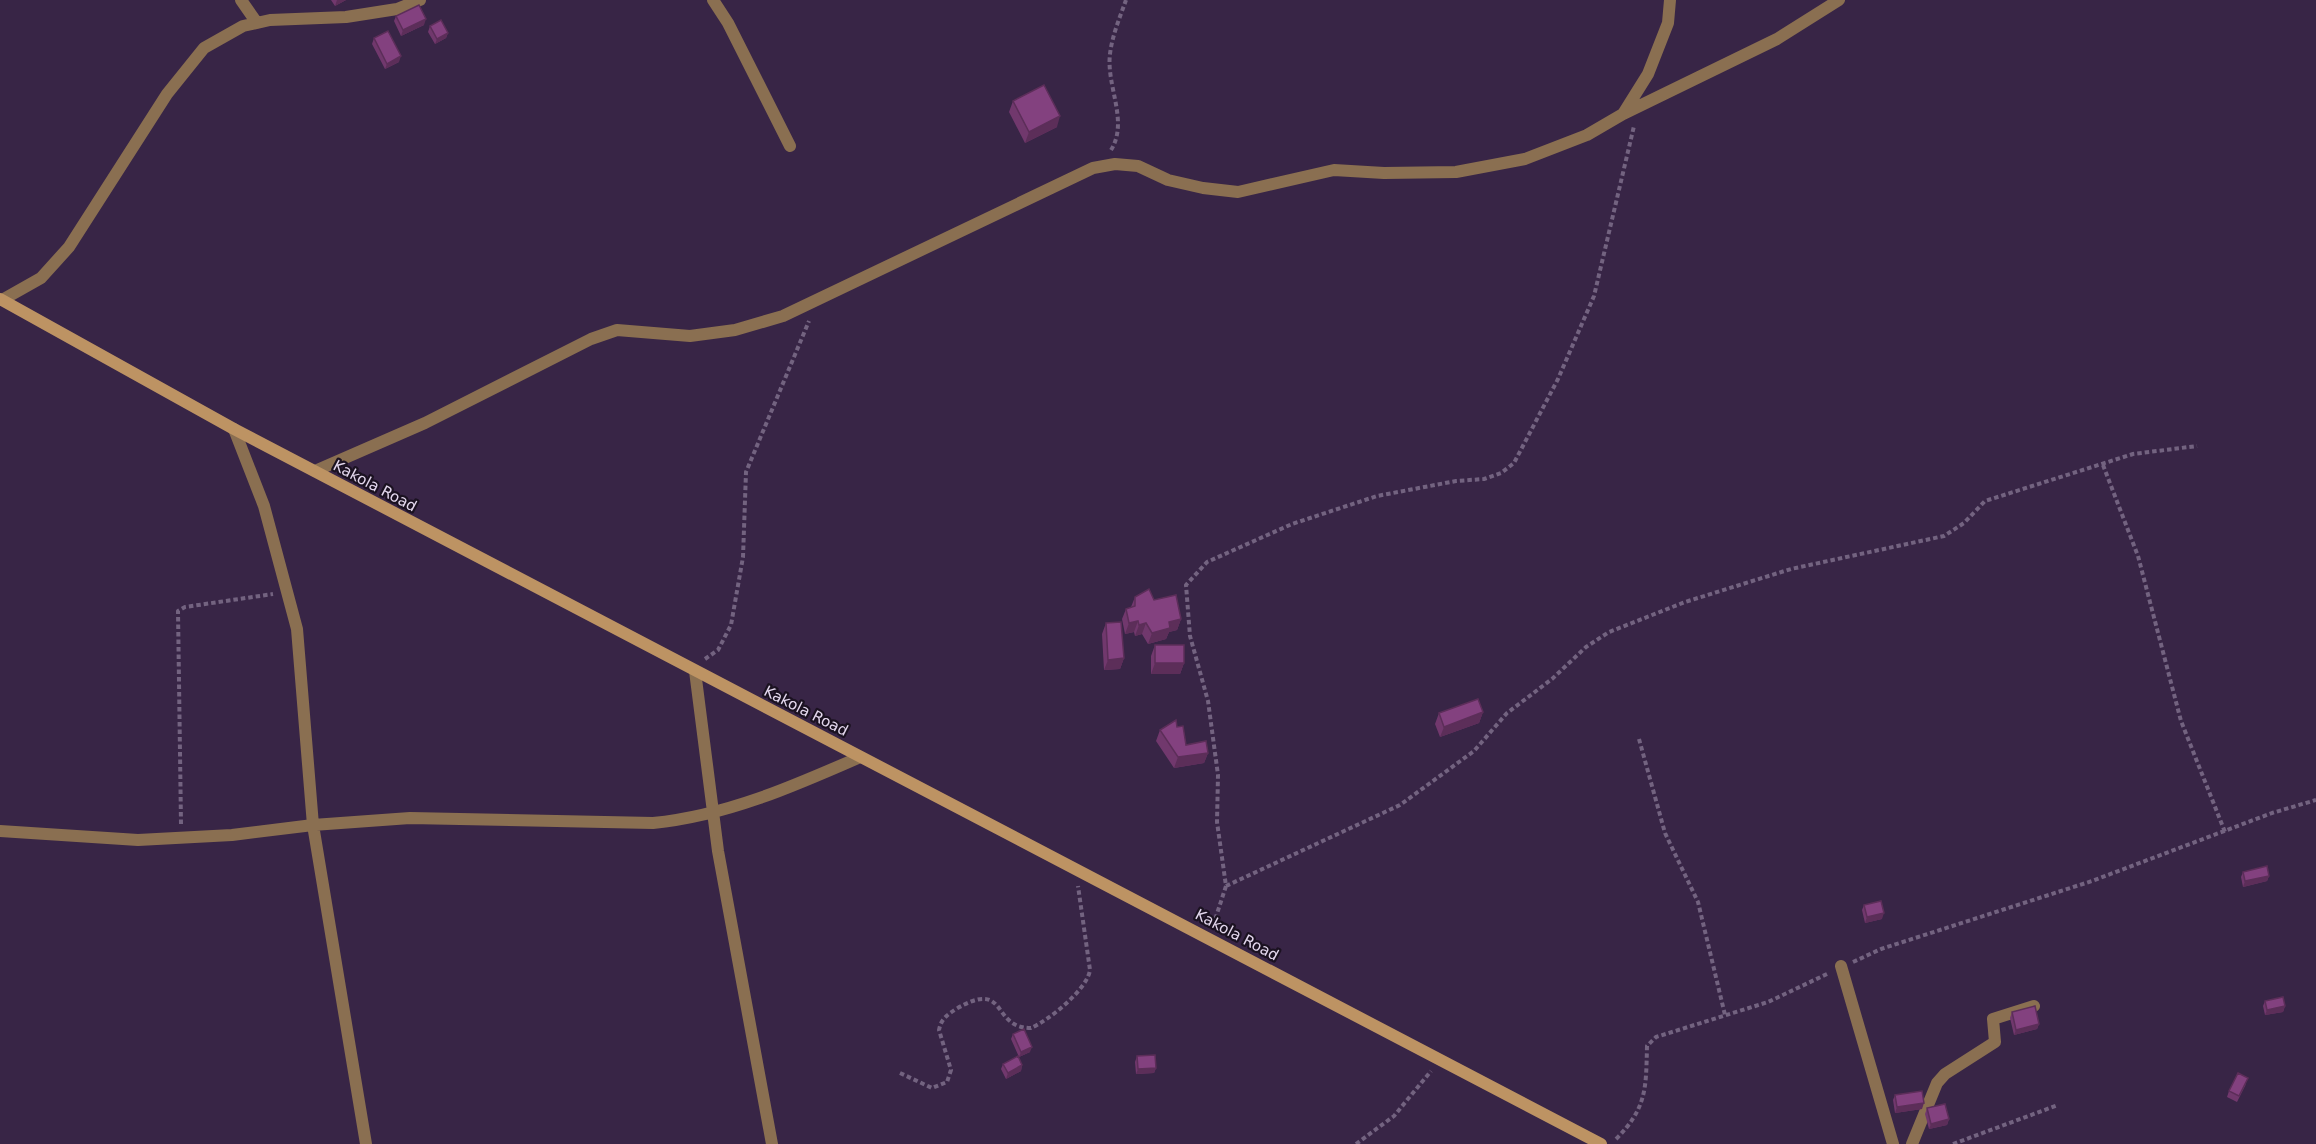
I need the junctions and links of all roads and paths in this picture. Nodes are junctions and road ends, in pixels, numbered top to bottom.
1 (241, 0) edge
2 (420, 0) edge
3 (713, 0) edge
4 (1126, 0) edge
5 (1670, 0) edge
6 (1839, 0) edge
7 (257, 23) junction
8 (1639, 108) junction
9 (1623, 114) junction
10 (790, 146) dead end
11 (1093, 168) junction
12 (1, 299) edge
13 (818, 301) junction
14 (234, 429) junction
15 (2197, 446) dead end
16 (2103, 465) junction
17 (315, 471) junction
18 (289, 591) junction
19 (693, 670) junction
20 (1639, 739) dead end
21 (860, 756) junction
22 (2316, 800) edge
23 (711, 811) junction
24 (313, 825) junction
25 (0, 831) edge
26 (2225, 832) junction
27 (181, 838) junction
28 (1075, 867) junction
29 (1226, 886) junction
30 (1209, 938) junction
31 (1841, 966) junction
32 (2034, 1006) edge
33 (1725, 1015) junction
34 (1440, 1059) junction
35 (900, 1073) dead end
36 (2058, 1105) dead end
37 (366, 1144) edge
38 (772, 1144) edge
39 (1356, 1144) edge
40 (1600, 1144) edge
41 (1611, 1144) edge
42 (1893, 1144) edge
43 (1912, 1144) edge
44 (1953, 1144) edge

1 - 7 street
2 - 7 street
3 - 10 street
4 - 11 path
5 - 9 street
6 - 8 street
7 - 12 street
8 - 9 street
8 - 29 path
9 - 11 street
11 - 13 street
12 - 14 main road, Kakola Road
13 - 17 street
13 - 19 path
14 - 17 main road, Kakola Road
14 - 18 street
15 - 16 path
16 - 26 path
16 - 29 path
17 - 19 main road, Kakola Road
18 - 24 street
18 - 27 path
19 - 21 main road, Kakola Road
19 - 23 street
20 - 33 path
21 - 23 street
21 - 28 main road, Kakola Road
22 - 26 path
23 - 24 street
23 - 38 street
24 - 27 street
24 - 37 street
25 - 27 street
26 - 31 path
28 - 30 main road, Kakola Road
28 - 35 path
29 - 30 path
30 - 34 main road, Kakola Road
31 - 33 path
31 - 42 street
32 - 43 street
33 - 41 path
34 - 39 path
34 - 40 main road, Kakola Road
36 - 44 path

